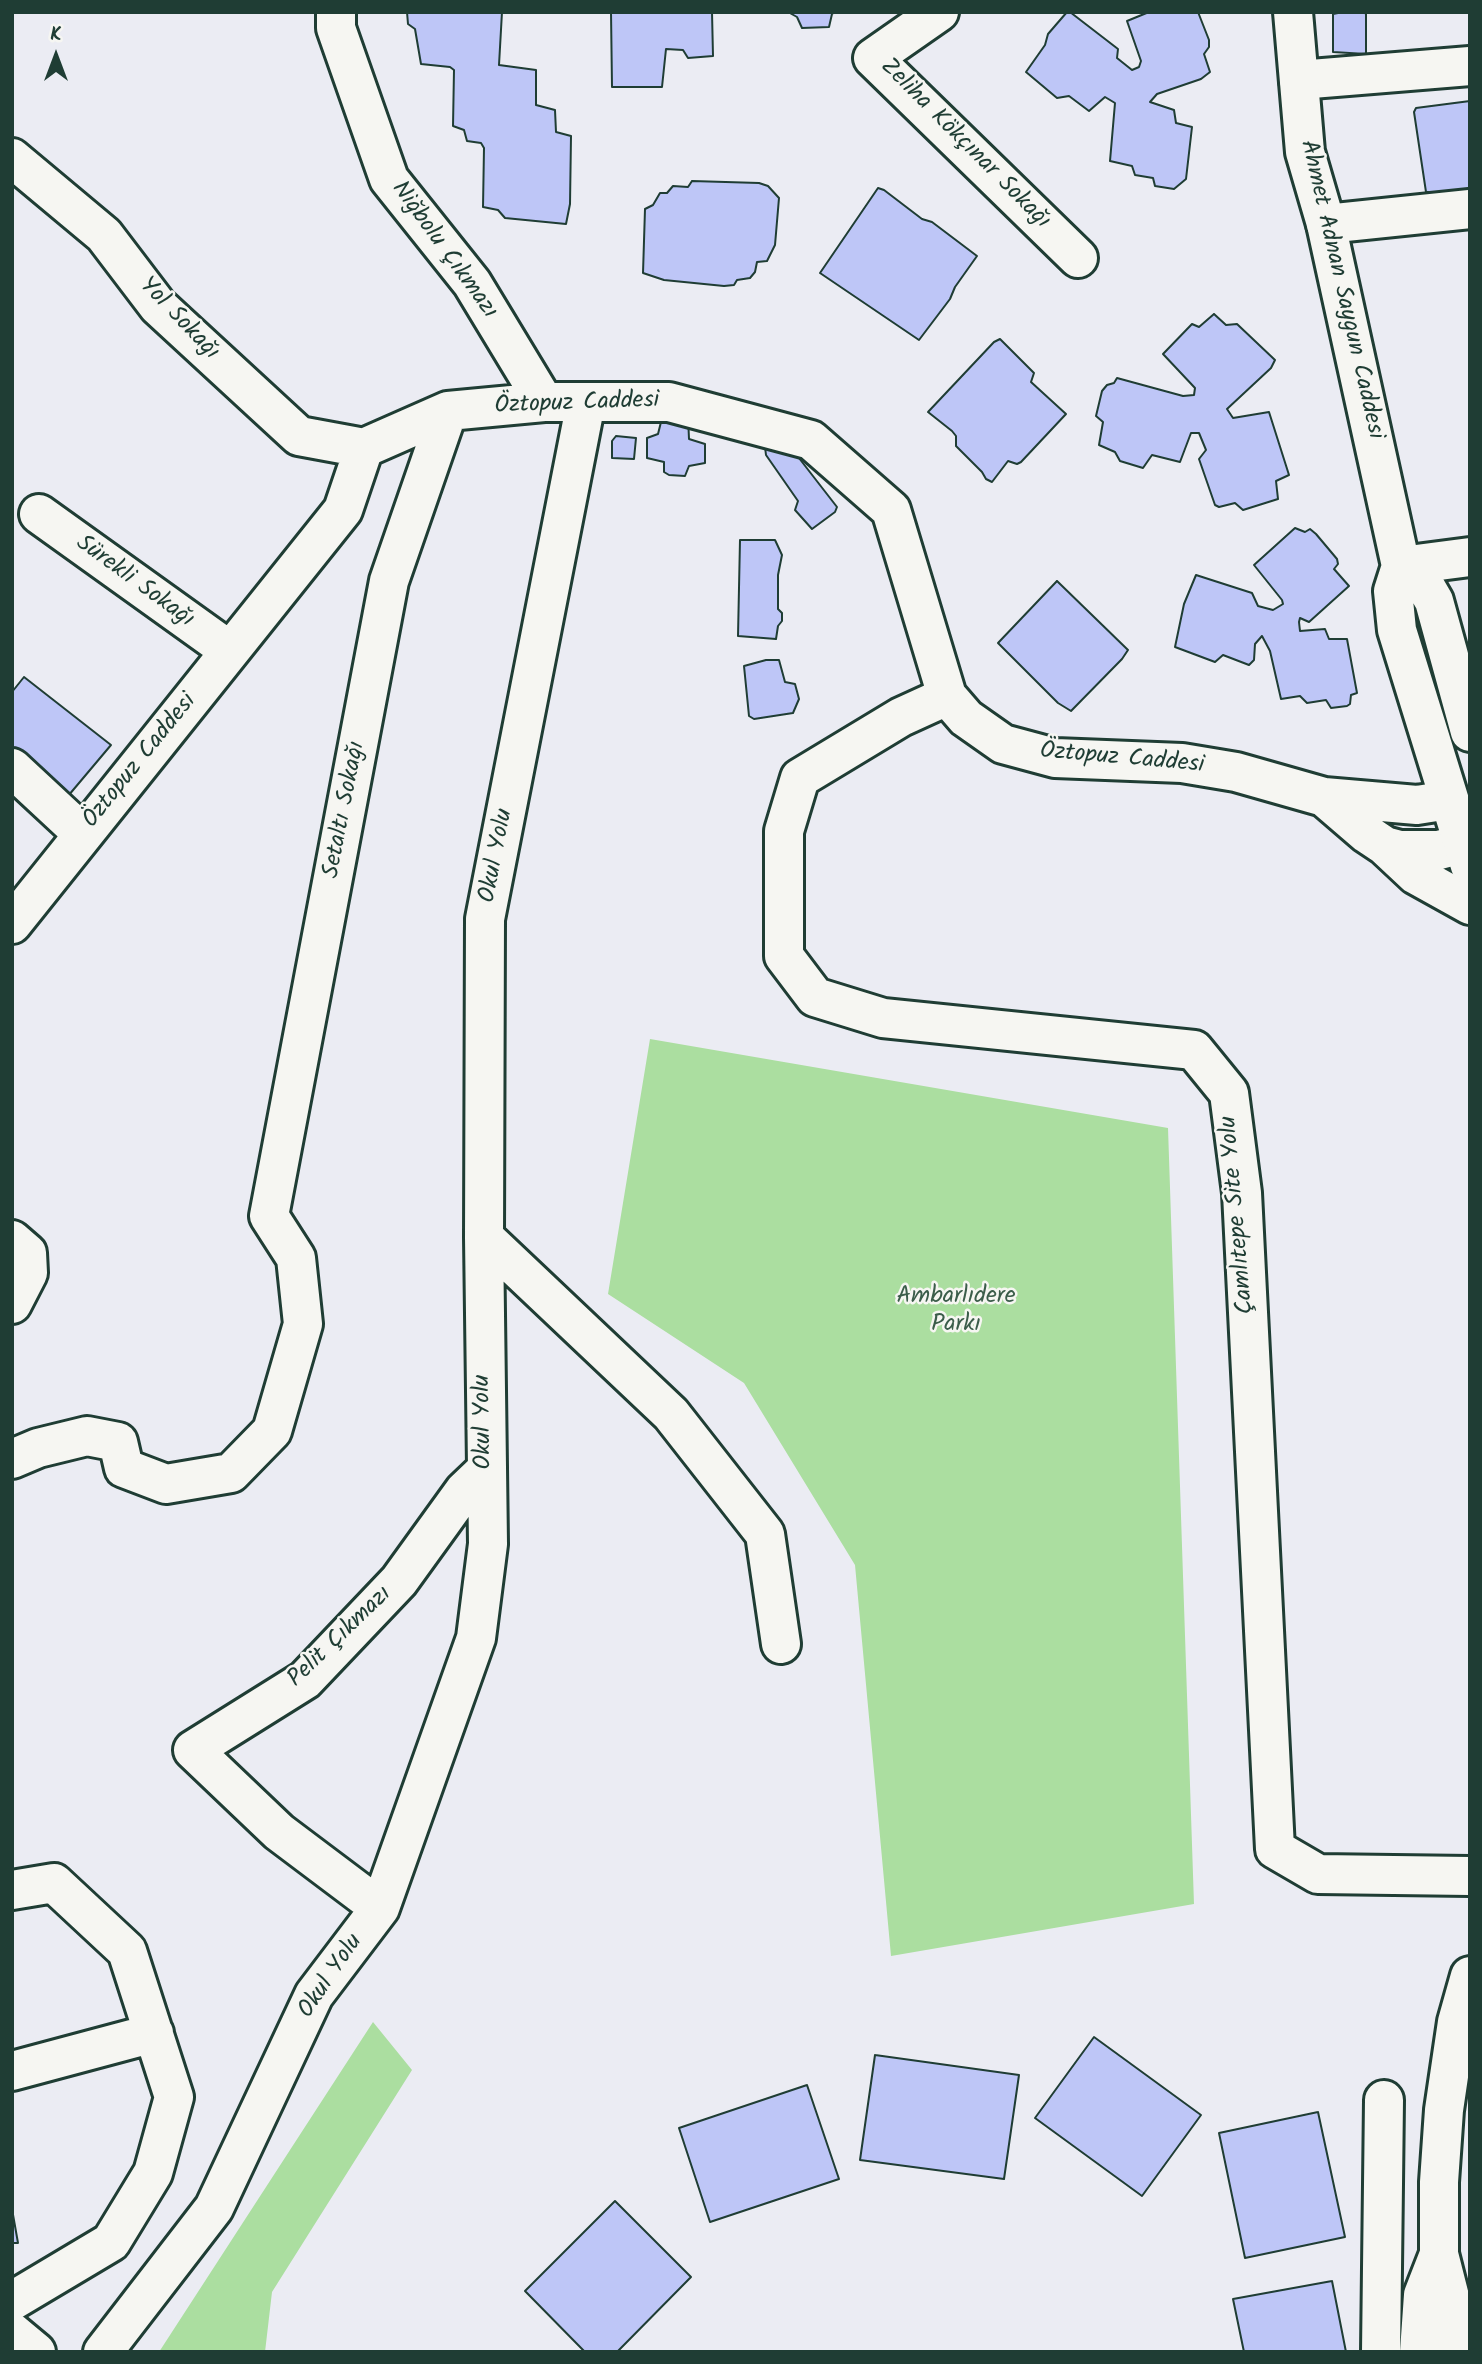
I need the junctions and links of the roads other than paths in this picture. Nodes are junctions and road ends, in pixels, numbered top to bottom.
1 (336, 12) edge
2 (939, 12) edge
3 (1293, 12) edge
4 (1470, 66) edge
5 (1299, 80) junction
6 (12, 158) edge
7 (1470, 209) edge
8 (1326, 224) junction
9 (1078, 258) dead end
10 (544, 402) junction
11 (586, 402) junction
12 (447, 411) junction
13 (364, 448) junction
14 (39, 514) dead end
15 (1470, 557) edge
16 (1401, 566) junction
17 (230, 652) junction
18 (947, 696) junction
19 (1470, 732) edge
20 (12, 768) edge
21 (1324, 797) junction
22 (1459, 797) edge
23 (83, 834) junction
24 (1385, 846) junction
25 (1467, 850) edge
26 (1470, 905) edge
27 (17, 910) edge
28 (484, 1237) junction
29 (12, 1240) edge
30 (12, 1304) edge
31 (12, 1460) edge
32 (486, 1470) junction
33 (781, 1644) dead end
34 (1470, 1876) edge
35 (12, 1890) edge
36 (380, 1908) junction
37 (1470, 1976) edge
38 (153, 2033) junction
39 (12, 2071) edge
40 (1384, 2100) dead end
41 (1439, 2254) junction
42 (12, 2301) edge
43 (1461, 2309) edge
44 (12, 2332) edge
45 (36, 2352) edge
46 (103, 2352) edge
47 (1381, 2352) edge
48 (1419, 2352) edge
49 (1455, 2352) edge

1 - 10 street, Niğbolu Çıkmazı
2 - 9 street, Zeliha Kökçınar Sokağı
3 - 5 street, Ahmet Adnan Saygun Caddesi
4 - 5 street
5 - 8 street, Ahmet Adnan Saygun Caddesi
6 - 13 street, Yol Sokağı
7 - 8 street
8 - 16 street, Ahmet Adnan Saygun Caddesi
10 - 11 street, Öztopuz Caddesi
10 - 12 street, Öztopuz Caddesi
11 - 18 street, Öztopuz Caddesi
11 - 28 street, Okul Yolu
12 - 13 street, Öztopuz Caddesi
12 - 31 street, Setaltı Sokağı
13 - 17 street, Öztopuz Caddesi
14 - 17 street, Sürekli Sokağı
15 - 16 street
16 - 19 street
16 - 22 street, Ahmet Adnan Saygun Caddesi
17 - 23 street, Öztopuz Caddesi
18 - 21 street, Öztopuz Caddesi
18 - 34 street, Çamlıtepe Site Yolu
20 - 23 street
21 - 22 street, Öztopuz Caddesi
21 - 24 street, Öztopuz Caddesi
22 - 25 street, Ahmet Adnan Saygun Caddesi
23 - 27 street, Öztopuz Caddesi
24 - 25 street, Öztopuz Caddesi
24 - 26 street
28 - 32 street, Okul Yolu
28 - 33 street
29 - 30 street
32 - 36 street, Okul Yolu
32 - 36 street, Pelit Çıkmazı
35 - 38 street
36 - 46 street, Okul Yolu
37 - 41 street
38 - 39 street
38 - 42 street
40 - 47 street
41 - 43 street
41 - 48 street
43 - 49 street
44 - 45 street

